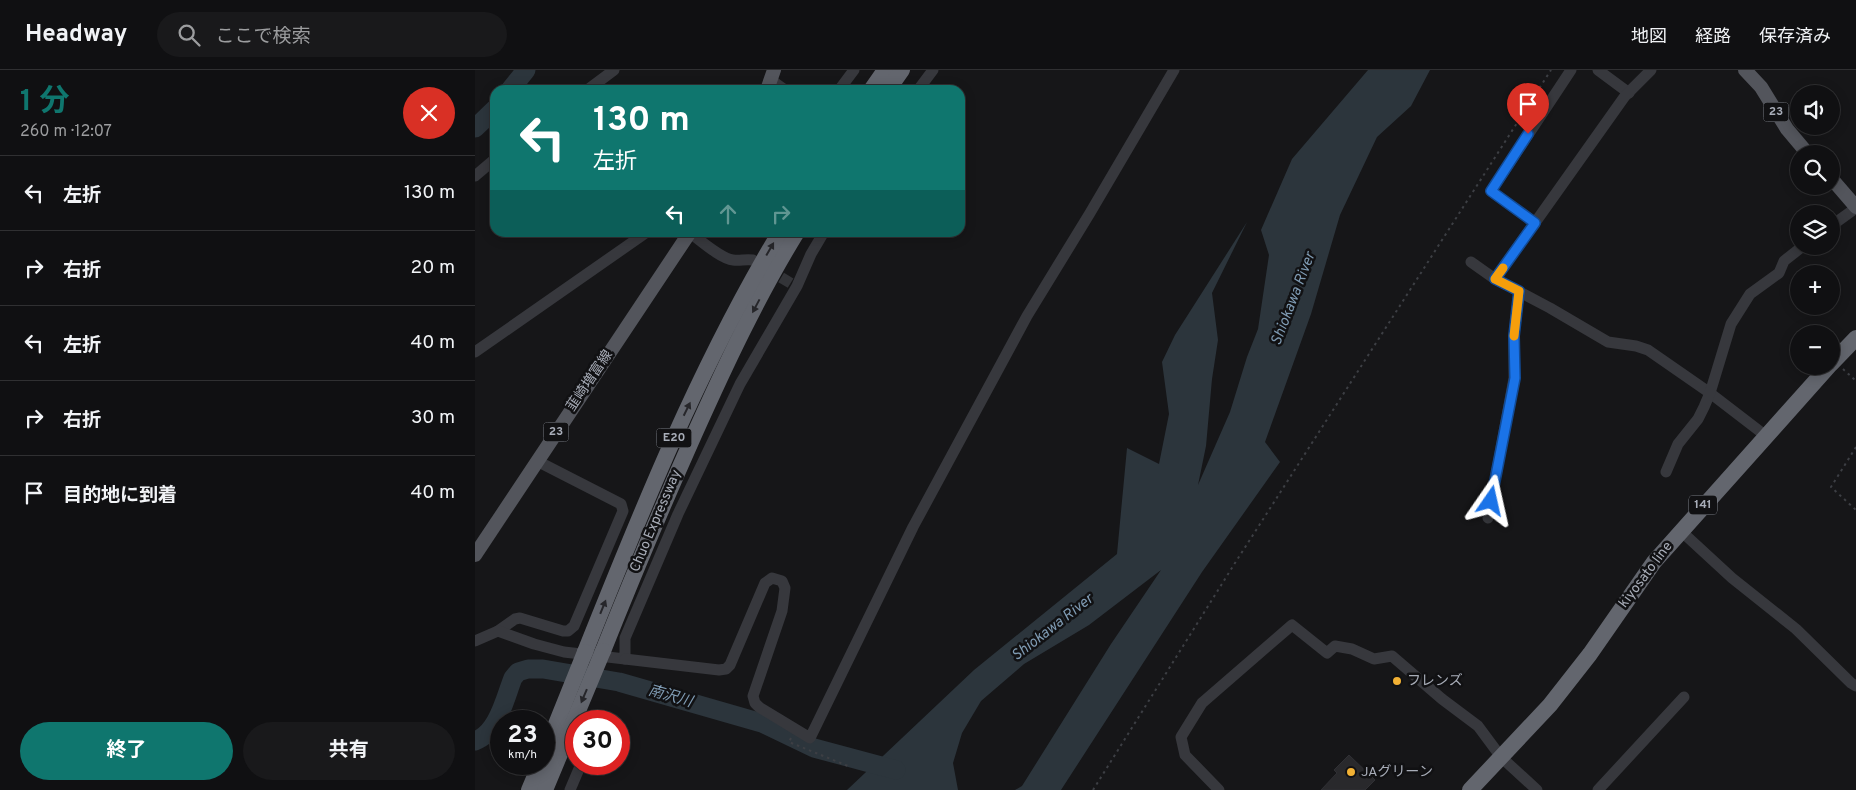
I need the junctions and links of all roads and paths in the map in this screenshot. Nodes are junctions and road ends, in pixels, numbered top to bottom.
1 (615, 70) edge
2 (854, 70) edge
3 (885, 70) edge
4 (902, 70) edge
5 (933, 70) edge
6 (1174, 70) edge
7 (1551, 70) edge
8 (1571, 70) edge
9 (1598, 70) edge
10 (1651, 70) edge
11 (1745, 70) edge
12 (595, 85) edge
13 (843, 85) edge
14 (874, 85) edge
15 (892, 85) edge
16 (922, 85) edge
17 (1629, 93) junction
18 (1801, 145) edge
19 (490, 163) edge
20 (475, 176) edge
21 (1840, 189) edge
22 (1856, 208) edge
23 (1840, 220) edge
24 (1535, 223) junction
25 (640, 237) edge
26 (687, 237) edge
27 (696, 237) edge
28 (777, 237) edge
29 (794, 237) edge
30 (821, 237) edge
31 (1792, 255) edge
32 (753, 260) dead end
33 (1471, 262) dead end
34 (1495, 279) junction
35 (1519, 291) junction
36 (1856, 338) edge
37 (475, 352) edge
38 (1840, 355) edge
39 (1840, 370) edge
40 (1822, 375) edge
41 (1856, 381) edge
42 (1710, 393) junction
43 (1766, 436) junction
44 (1856, 447) edge
45 (537, 461) junction
46 (1666, 472) dead end
47 (1856, 510) edge
48 (1487, 518) dead end
49 (1681, 531) junction
50 (475, 555) edge
51 (498, 631) junction
52 (475, 641) edge
53 (625, 659) junction
54 (1856, 686) edge
55 (1684, 697) dead end
56 (555, 727) edge
57 (797, 730) junction
58 (1497, 762) junction
59 (847, 766) dead end
60 (538, 775) edge
61 (576, 775) edge
62 (535, 789) edge
63 (570, 790) edge
64 (1093, 790) edge
65 (1219, 790) edge
66 (1470, 790) edge
67 (1482, 790) edge
68 (1537, 790) edge
69 (1598, 790) edge

1 - 12 street
2 - 13 street
3 - 14 highway
4 - 15 highway
5 - 16 street
6 - 57 street
7 - 64 path
8 - 24 street
9 - 17 street
10 - 17 street
11 - 18 main road, 23
17 - 24 street
19 - 20 street
21 - 22 main road
22 - 23 street
24 - 34 street
25 - 37 street
26 - 45 main road, 韮崎増富線 / 23
27 - 32 street
56 -> 28 highway, Chuo Expressway / E20, bridge
29 -> 62 highway, Chuo Expressway / E20, bridge
30 - 53 street
31 - 42 street
33 - 34 street
34 - 35 street
35 - 42 street
35 - 48 street
36 - 38 highway, kiyosato line / 141
39 - 41 path
40 - 43 highway, kiyosato line / 141
42 - 43 street
42 - 46 street
43 - 49 highway, kiyosato line / 141
44 - 47 path
45 - 50 main road, 韮崎増富線 / 23
45 - 51 street
49 - 54 street
49 - 58 highway, kiyosato line / 141
51 - 52 street
51 - 53 street
53 - 57 street
55 - 69 street
57 - 59 path
58 - 65 street
58 - 66 highway, kiyosato line / 141
58 - 67 street
58 - 68 street
60 - 62 highway, Chuo Expressway / E20
61 - 63 street

